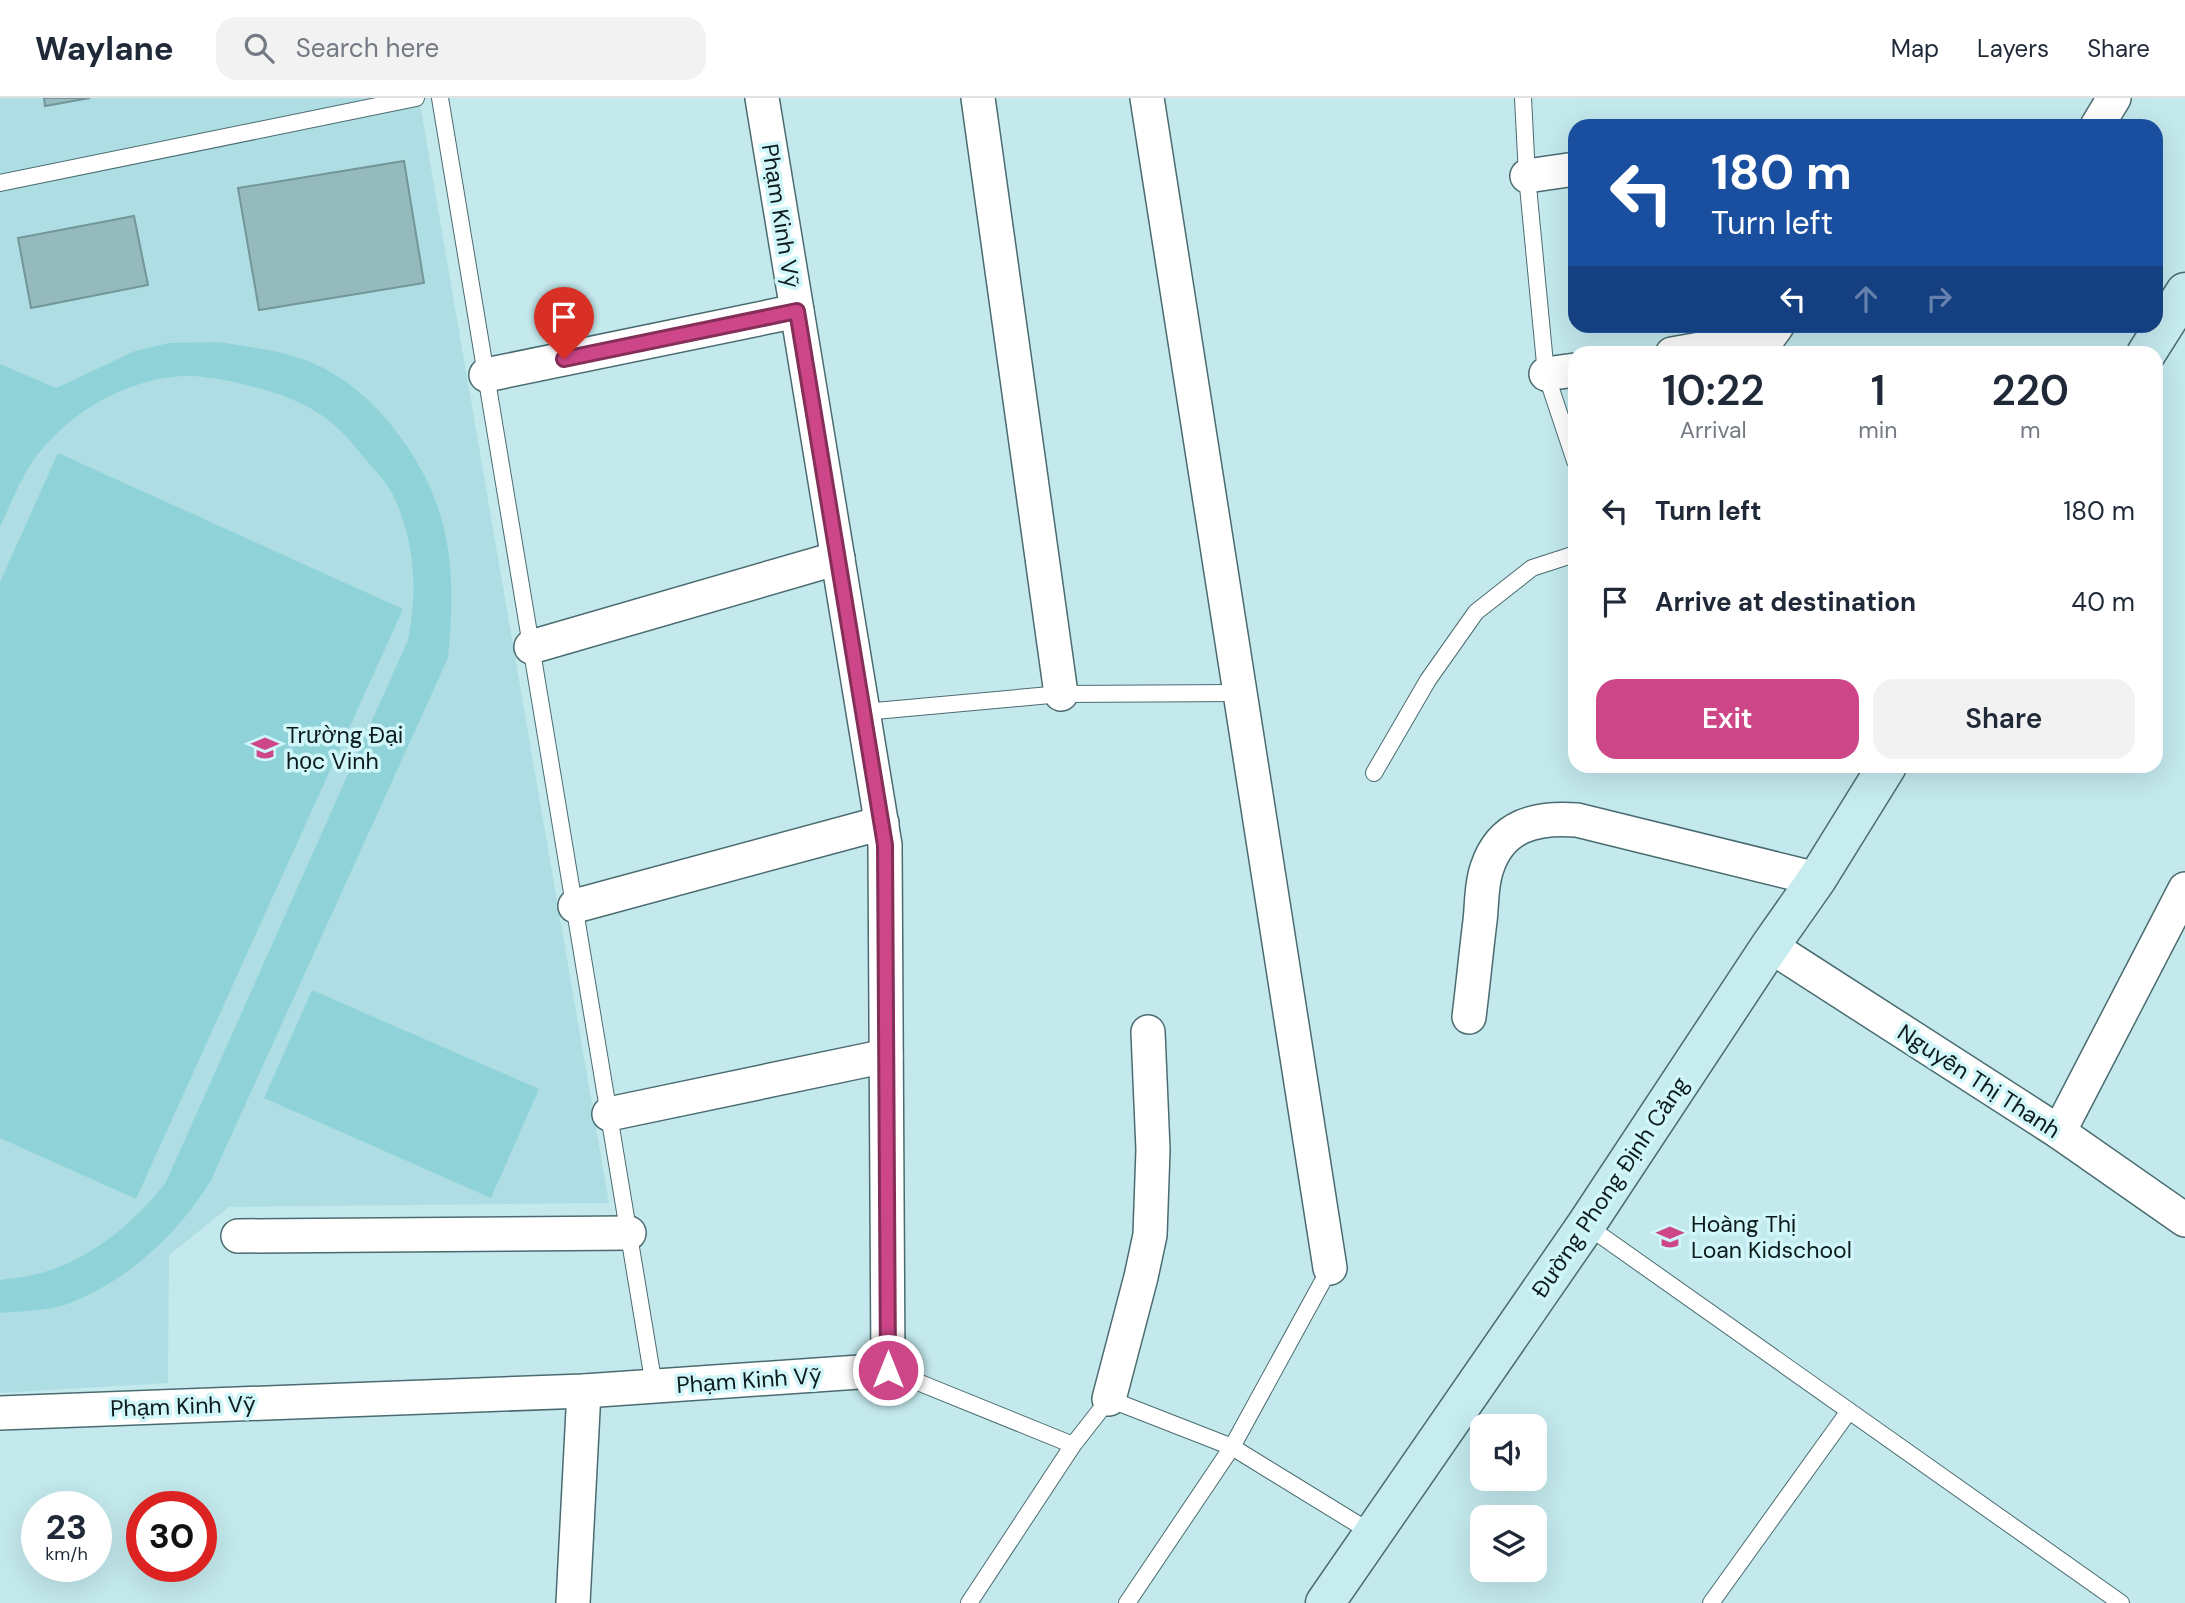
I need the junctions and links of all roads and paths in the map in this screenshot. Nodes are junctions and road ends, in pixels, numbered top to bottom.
1 (416, 98) edge
2 (440, 98) edge
3 (762, 98) edge
4 (978, 98) edge
5 (1147, 98) edge
6 (1523, 98) edge
7 (2114, 98) edge
8 (2102, 119) edge
9 (1568, 170) edge
10 (1527, 176) junction
11 (0, 183) edge
12 (2185, 292) edge
13 (797, 311) junction
14 (2163, 320) edge
15 (1772, 333) edge
16 (1718, 346) edge
17 (1560, 372) edge
18 (486, 375) junction
19 (1568, 419) edge
20 (1568, 556) edge
21 (838, 558) junction
22 (531, 647) junction
23 (1240, 693) junction
24 (1061, 694) junction
25 (864, 712) junction
26 (1374, 773) dead end
27 (1876, 773) edge
28 (881, 823) junction
29 (1817, 880) junction
30 (2185, 888) edge
31 (575, 906) junction
32 (1770, 946) junction
33 (1469, 1017) dead end
34 (1148, 1032) dead end
35 (886, 1056) junction
36 (609, 1114) junction
37 (2059, 1132) junction
38 (2185, 1220) edge
39 (1586, 1225) junction
40 (629, 1233) junction
41 (238, 1236) dead end
42 (1331, 1268) joint
43 (888, 1370) junction
44 (654, 1386) junction
45 (584, 1391) junction
46 (1109, 1399) junction
47 (1849, 1411) junction
48 (0, 1413) edge
49 (1073, 1445) junction
50 (1232, 1447) junction
51 (1373, 1533) junction
52 (573, 1603) edge
53 (969, 1603) edge
54 (1127, 1603) edge
55 (1325, 1603) edge
56 (1711, 1603) edge
57 (2121, 1603) edge

1 - 11 lane
2 - 18 lane
3 - 13 street, Phạm Kinh Vỹ
4 - 24 street
5 - 23 street
6 - 10 lane
7 - 8 street
9 - 10 street
10 - 17 lane
12 - 14 street
13 - 18 street
13 - 21 street, Phạm Kinh Vỹ
15 - 16 street
17 - 19 lane
18 - 22 lane
20 - 26 lane
21 - 22 street
21 - 25 street, Phạm Kinh Vỹ
22 - 31 lane
23 - 24 lane
23 - 42 street
24 - 25 lane
25 - 28 street, Phạm Kinh Vỹ
27 - 29 street, Đường Phong Định Cảng
28 - 31 street
28 - 35 street, Phạm Kinh Vỹ
29 - 32 street, Đường Phong Định Cảng
29 - 33 street
30 - 37 street
31 - 36 lane
32 - 37 street, Nguyễn Thị Thanh
32 - 39 street, Đường Phong Định Cảng
34 - 46 street
35 - 36 street
35 - 43 street, Phạm Kinh Vỹ
36 - 40 lane
37 - 38 street, Nguyễn Thị Thanh
39 - 47 lane
39 - 51 street, Đường Phong Định Cảng
40 - 41 street
40 - 44 lane
42 - 50 lane
43 - 44 street, Phạm Kinh Vỹ
43 - 49 lane
44 - 45 street, Phạm Kinh Vỹ
45 - 48 street, Phạm Kinh Vỹ
45 - 52 street
46 - 49 lane
46 - 50 lane
47 - 56 lane
47 - 57 lane
49 - 53 lane
50 - 51 lane
50 - 54 lane
51 - 55 street, Đường Phong Định Cảng

